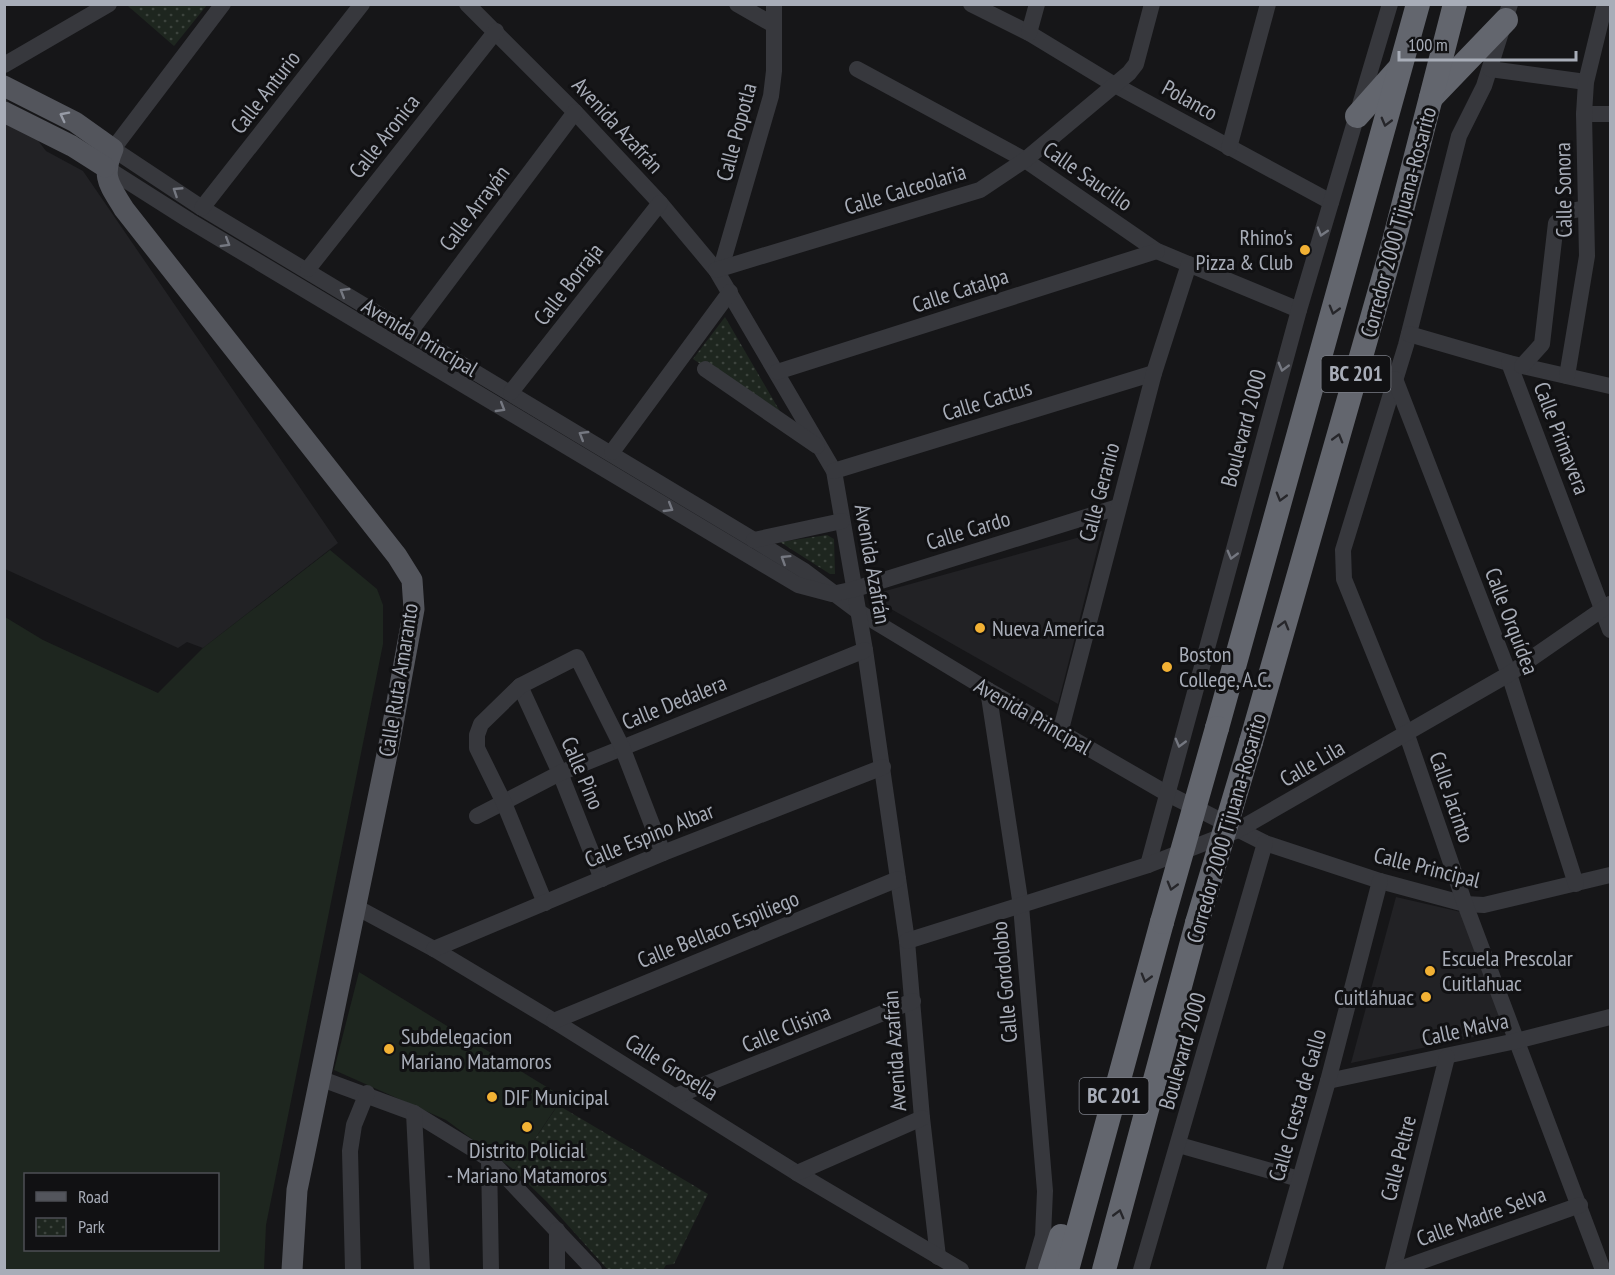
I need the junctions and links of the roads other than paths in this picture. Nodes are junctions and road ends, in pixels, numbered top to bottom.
1 (109, 4) edge
2 (223, 4) edge
3 (362, 4) edge
4 (467, 4) edge
5 (737, 4) edge
6 (774, 4) edge
7 (971, 4) edge
8 (1037, 4) edge
9 (1152, 4) edge
10 (1268, 4) edge
11 (1390, 4) edge
12 (1418, 4) edge
13 (1474, 4) edge
14 (1605, 4) edge
15 (1508, 12) edge
16 (1453, 14) edge
17 (772, 24) junction
18 (496, 31) junction
19 (1029, 33) junction
20 (4, 65) edge
21 (1400, 67) junction
22 (857, 69) dead end
23 (1490, 69) junction
24 (1586, 82) junction
25 (1113, 84) junction
26 (4, 86) edge
27 (1431, 98) junction
28 (4, 112) edge
29 (575, 112) junction
30 (1584, 114) junction
31 (1611, 114) edge
32 (1357, 116) junction
33 (1229, 148) junction
34 (109, 158) junction
35 (1025, 160) junction
36 (1371, 176) junction
37 (1409, 186) junction
38 (1331, 202) junction
39 (660, 204) junction
40 (202, 208) junction
41 (1586, 208) junction
42 (1357, 228) junction
43 (1394, 241) junction
44 (1157, 251) junction
45 (1189, 264) junction
46 (308, 269) junction
47 (718, 269) junction
48 (730, 292) junction
49 (1299, 310) junction
50 (410, 332) junction
51 (1409, 334) junction
52 (1515, 365) junction
53 (705, 369) dead end
54 (777, 372) junction
55 (1155, 373) junction
56 (1567, 376) junction
57 (1395, 379) junction
58 (1611, 386) edge
59 (511, 392) junction
60 (820, 448) junction
61 (612, 452) junction
62 (834, 471) junction
63 (1118, 507) junction
64 (842, 521) junction
65 (754, 540) junction
66 (855, 589) junction
67 (832, 594) junction
68 (1607, 606) edge
69 (859, 612) junction
70 (1611, 630) edge
71 (865, 650) junction
72 (1509, 674) junction
73 (520, 686) junction
74 (988, 690) junction
75 (1060, 733) junction
76 (1407, 735) junction
77 (622, 747) junction
78 (882, 767) junction
79 (560, 773) junction
80 (1166, 793) junction
81 (504, 803) junction
82 (477, 816) dead end
83 (1238, 830) junction
84 (1265, 843) junction
85 (663, 853) junction
86 (1148, 865) junction
87 (1611, 875) edge
88 (602, 879) junction
89 (898, 879) junction
90 (1380, 881) junction
91 (1576, 884) junction
92 (545, 903) junction
93 (1465, 904) junction
94 (1021, 906) junction
95 (356, 907) junction
96 (907, 941) junction
97 (434, 949) junction
98 (913, 1000) junction
99 (1611, 1017) edge
100 (554, 1021) junction
101 (1516, 1041) junction
102 (1447, 1057) junction
103 (319, 1078) junction
104 (1328, 1081) junction
105 (367, 1094) junction
106 (676, 1096) junction
107 (414, 1113) junction
108 (921, 1118) junction
109 (1102, 1137) junction
110 (1179, 1145) junction
111 (489, 1159) junction
112 (797, 1173) junction
113 (1299, 1179) junction
114 (1580, 1205) junction
115 (557, 1230) junction
116 (938, 1257) junction
117 (292, 1270) edge
118 (354, 1270) edge
119 (422, 1270) edge
120 (491, 1270) edge
121 (557, 1270) edge
122 (594, 1270) edge
123 (961, 1270) edge
124 (1033, 1270) edge
125 (1050, 1270) edge
126 (1067, 1270) edge
127 (1104, 1270) edge
128 (1141, 1270) edge
129 (1274, 1270) edge
130 (1395, 1270) edge
131 (1603, 1270) edge

1 - 20 street
2 - 34 street
3 - 40 street, Calle Anturio
4 - 18 street, Avenida Azafrán
5 - 17 street
6 - 17 street, Calle Popotla
7 - 19 street, Polanco
8 - 19 street
9 - 25 street, Calle Calceolaria
10 - 33 street
11 - 32 street, Boulevard 2000
12 - 21 highway, Corredor 2000 Tijuana-Rosarito / BC 201
13 - 16 highway
14 - 24 street, Calle Sonora
15 - 23 street, Calle Jacinto
15 - 27 highway
16 - 27 highway, Corredor 2000 Tijuana-Rosarito / BC 201
17 - 47 street, Calle Popotla
18 - 29 street, Avenida Azafrán
18 - 46 street, Calle Aronica
19 - 25 street, Polanco
21 - 32 highway
21 -> 36 highway, Corredor 2000 Tijuana-Rosarito / BC 201
22 - 35 street, Calle Saucillo
23 - 24 street
23 - 51 street, Calle Jacinto
24 - 30 street, Calle Sonora
25 - 33 street, Polanco
25 - 35 street, Calle Calceolaria
34 -> 26 main road, Avenida Principal
27 - 37 highway, Corredor 2000 Tijuana-Rosarito / BC 201
28 - 34 main road, Avenida Principal
29 - 39 street, Avenida Azafrán
29 - 50 street, Calle Arrayán
30 - 31 street
30 - 41 street, Calle Sonora
32 - 38 street, Boulevard 2000
33 - 38 street, Polanco
40 -> 34 street, Avenida Principal
34 -> 67 street, Avenida Principal
34 - 95 main road, Calle Ruta Amaranto
35 - 44 street, Calle Saucillo
35 - 47 street, Calle Calceolaria
36 - 37 highway
36 - 42 highway, Corredor 2000 Tijuana-Rosarito / BC 201
37 - 43 highway, Corredor 2000 Tijuana-Rosarito / BC 201
38 -> 49 street, Boulevard 2000
39 - 47 street, Avenida Azafrán
39 - 59 street, Calle Borraja
40 - 46 street, Avenida Principal
41 - 52 street
41 - 56 street, Calle Sonora
42 - 43 highway
42 -> 109 highway, Corredor 2000 Tijuana-Rosarito / BC 201, bridge
127 -> 43 highway, Corredor 2000 Tijuana-Rosarito / BC 201, bridge
44 - 45 street, Calle Saucillo
44 - 54 street, Calle Catalpa
45 - 49 street, Calle Saucillo
45 - 55 street, Calle Geranio
50 -> 46 street, Avenida Principal
47 - 48 street, Avenida Azafrán
48 - 54 street, Avenida Azafrán
48 - 61 street
49 -> 80 street, Boulevard 2000
50 - 59 street, Avenida Principal
51 - 52 street
51 - 57 street, Calle Jacinto
52 - 56 street
52 - 68 street, Calle Primavera
53 - 60 street
54 - 60 street, Avenida Azafrán
55 - 62 street, Calle Cactus
55 - 63 street, Calle Geranio
56 - 58 street
57 - 72 street, Calle Orquídea
57 - 76 street, Calle Jacinto
61 -> 59 street, Avenida Principal
60 - 62 street, Avenida Azafrán
61 - 65 street, Avenida Principal
62 - 64 street, Avenida Azafrán
63 - 66 street, Calle Cardo
63 - 75 street, Calle Geranio
64 - 65 street
64 - 66 street, Avenida Azafrán
67 -> 65 street, Avenida Principal
66 - 67 street, Calle Cardo
66 - 69 street, Avenida Azafrán
67 - 69 street, Avenida Principal
68 - 70 street, Calle Primavera
68 - 72 street, Calle Lila
69 - 71 street, Avenida Azafrán
69 - 74 street, Avenida Principal
71 - 77 street, Calle Dedalera
71 - 78 street, Avenida Azafrán
72 - 76 street, Calle Lila
72 - 91 street, Calle Orquídea
73 - 77 street
73 - 79 street, Calle Pino
73 - 81 street
74 - 75 street, Avenida Principal
74 - 94 street, Calle Gordolobo
75 - 80 street, Avenida Principal
76 - 83 street, Calle Lila
76 - 93 street, Calle Jacinto
77 - 79 street, Calle Dedalera
77 - 85 street
78 - 85 street, Calle Espino Albar
78 - 89 street, Avenida Azafrán
79 - 81 street, Calle Dedalera
79 - 88 street, Calle Pino
80 - 83 street, Avenida Principal
80 - 86 street, Boulevard 2000
81 - 82 street, Calle Dedalera
81 - 92 street
83 - 84 street, Calle Principal
83 - 86 street, Calle Lila
84 - 90 street, Calle Principal
84 - 110 street, Boulevard 2000
85 - 88 street, Calle Espino Albar
86 - 94 street, Calle Lila
87 - 91 street, Calle Principal
88 - 92 street, Calle Espino Albar
89 - 96 street, Avenida Azafrán
89 - 100 street, Calle Bellaco Espiliego
90 - 93 street, Calle Principal
90 - 104 street, Calle Cresta de Gallo
91 - 93 street, Calle Principal
92 - 97 street, Calle Espino Albar
93 - 101 street, Calle Jacinto
94 - 96 street, Calle Lila
94 - 124 street, Calle Gordolobo
95 - 97 street, Calle Grosella
95 - 103 main road, Calle Ruta Amaranto
96 - 98 street, Avenida Azafrán
97 - 100 street, Calle Grosella
98 - 106 street, Calle Clisina
98 - 108 street, Avenida Azafrán
99 - 101 street, Calle Malva
100 - 106 street, Calle Grosella
101 - 102 street, Calle Malva
101 - 114 street, Calle Jacinto
102 - 104 street, Calle Malva
102 - 130 street, Calle Peltre
103 - 105 street
103 - 117 main road, Calle Ruta Amaranto
104 - 113 street, Calle Cresta de Gallo
105 - 107 street
105 - 118 street
106 - 112 street, Calle Grosella
107 - 111 street
107 - 119 street
108 - 112 street
108 - 116 street, Avenida Azafrán
109 - 125 highway
109 - 126 highway, Corredor 2000 Tijuana-Rosarito / BC 201
110 - 113 street
110 - 128 street, Boulevard 2000
111 - 115 street
111 - 120 street
112 - 116 street, Calle Grosella
113 - 129 street, Calle Cresta de Gallo
114 - 130 street, Calle Madre Selva
114 - 131 street, Calle Jacinto
115 - 121 street
115 - 122 street
116 - 123 street, Calle Grosella

